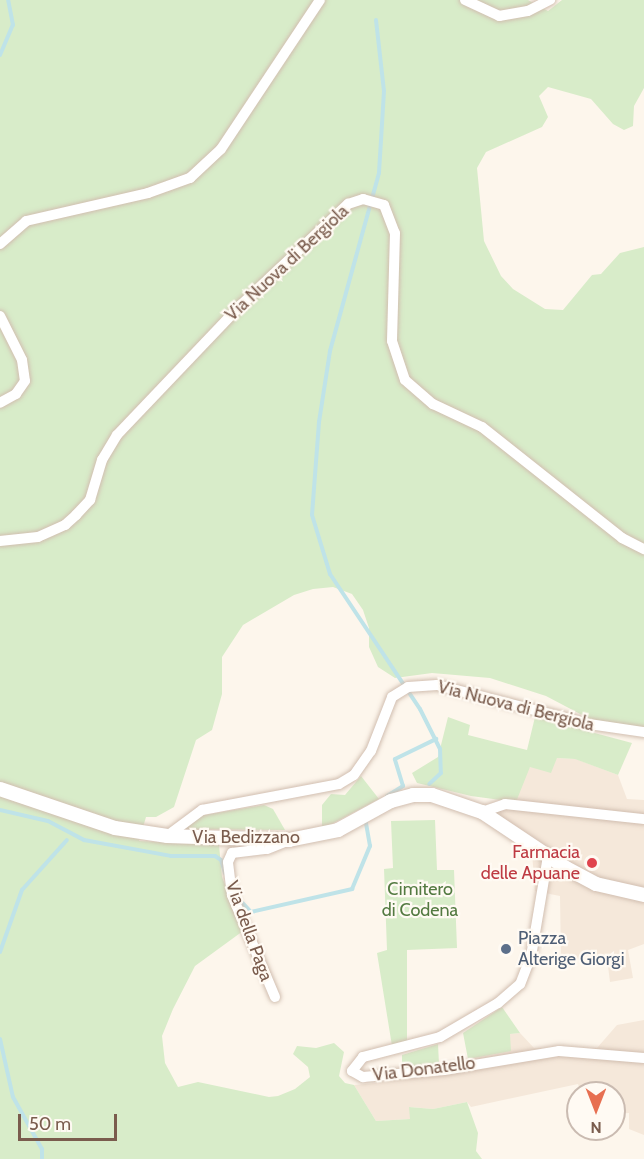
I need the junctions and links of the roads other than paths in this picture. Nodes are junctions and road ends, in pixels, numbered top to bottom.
1 (320, 0) edge
2 (465, 0) edge
3 (550, 0) edge
4 (0, 244) edge
5 (0, 316) edge
6 (0, 404) edge
7 (0, 541) edge
8 (644, 549) edge
9 (644, 732) edge
10 (0, 789) edge
11 (483, 812) junction
12 (644, 819) edge
13 (167, 836) junction
14 (289, 840) junction
15 (548, 856) junction
16 (644, 894) edge
17 (275, 997) dead end
18 (644, 1058) edge

1 - 4 street
2 - 3 street
5 - 6 street
7 - 8 street, Via Nuova di Bergiola
9 - 13 street, Via Nuova di Bergiola
10 - 13 street, Via Bedizzano
11 - 12 street
11 - 14 street, Via Bedizzano
11 - 15 street, Via Bedizzano
13 - 14 street, Via Bedizzano
14 - 17 street, Via della Paga
15 - 16 street, Via Bedizzano
15 - 18 street, Via Donatello

